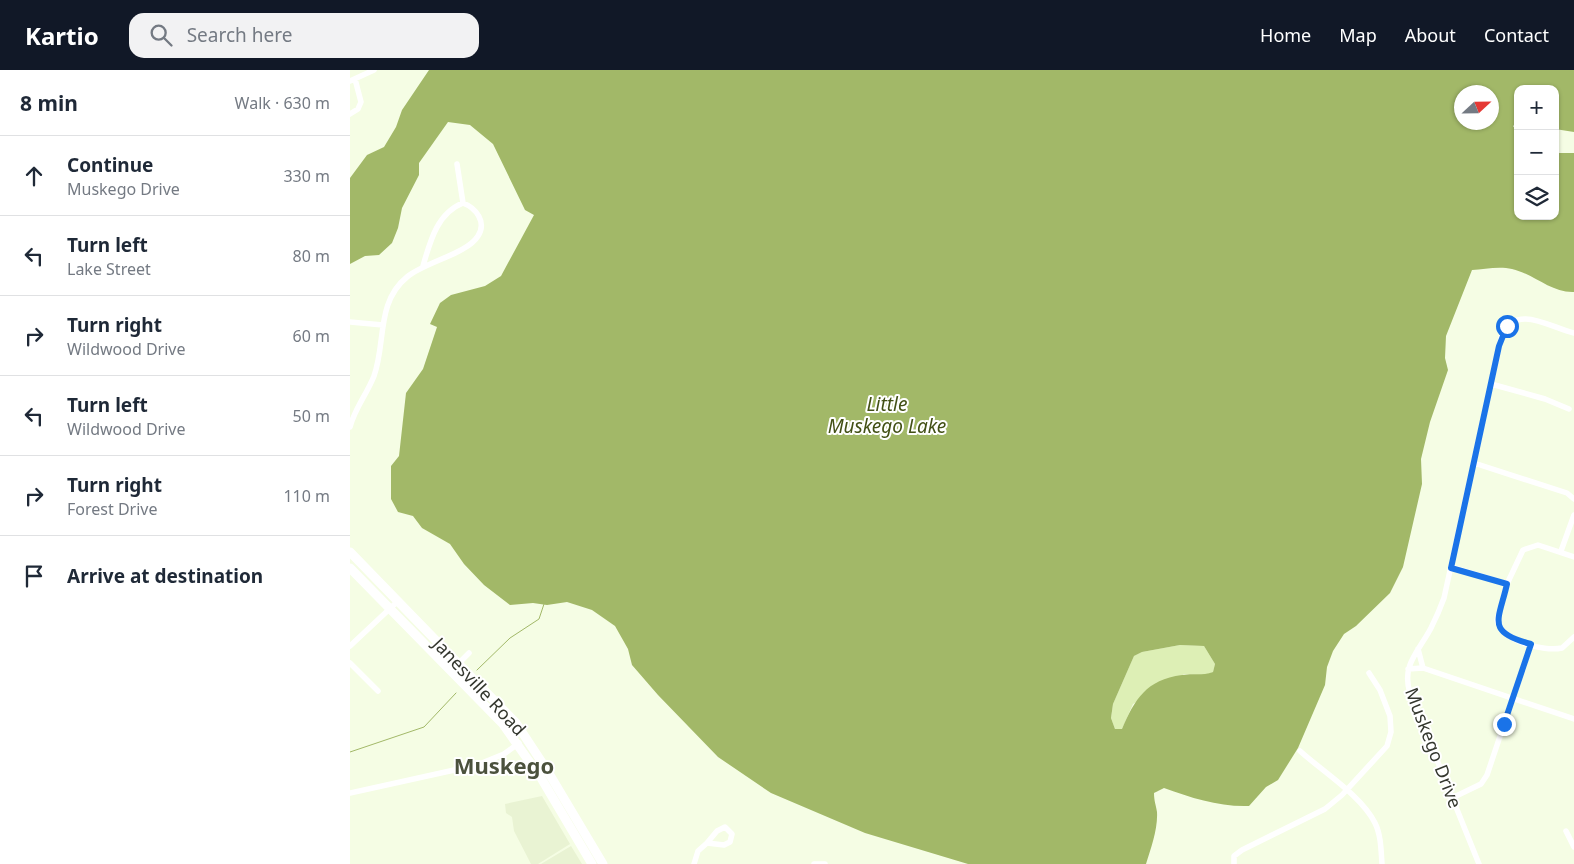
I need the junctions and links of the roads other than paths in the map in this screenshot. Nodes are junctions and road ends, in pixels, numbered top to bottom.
1 (374, 70) edge
2 (352, 80) edge
3 (350, 114) edge
4 (457, 164) dead end
5 (463, 203) junction
6 (423, 266) junction
7 (350, 322) edge
8 (382, 325) junction
9 (1574, 333) edge
10 (1491, 384) junction
11 (1569, 409) dead end
12 (350, 427) edge
13 (1474, 463) junction
14 (1574, 498) edge
15 (1574, 514) edge
16 (1561, 551) junction
17 (350, 552) edge
18 (1574, 556) edge
19 (350, 568) edge
20 (1451, 568) junction
21 (1507, 584) junction
22 (398, 601) junction
23 (390, 610) junction
24 (1574, 637) edge
25 (1531, 644) junction
26 (350, 646) edge
27 (1418, 649) junction
28 (469, 653) dead end
29 (350, 663) edge
30 (459, 663) junction
31 (1423, 668) junction
32 (1408, 669) junction
33 (452, 670) junction
34 (1369, 674) dead end
35 (378, 691) dead end
36 (1512, 699) junction
37 (1574, 719) edge
38 (525, 736) junction
39 (517, 744) junction
40 (1300, 751) dead end
41 (1345, 790) junction
42 (350, 793) edge
43 (557, 796) junction
44 (1452, 798) junction
45 (578, 831) junction
46 (1566, 831) dead end
47 (708, 843) dead end
48 (1574, 847) edge
49 (1234, 861) edge
50 (592, 864) edge
51 (603, 864) edge
52 (694, 864) edge
53 (814, 864) edge
54 (825, 864) edge
55 (1382, 864) edge
56 (1479, 864) edge

1 - 2 street
2 - 3 street
4 - 5 street
5 - 6 street
5 - 6 street
6 - 8 street
7 - 8 street
8 - 12 street
9 - 10 street, Muskego Drive
10 - 11 street
10 - 13 street, Muskego Drive
13 - 14 street
13 - 20 street, Muskego Drive
15 - 16 street
16 - 18 street
16 - 21 street
17 - 22 main road, Janesville Road
19 - 23 main road, Janesville Road
20 - 21 street
20 - 27 street, Muskego Drive
21 - 25 street
22 - 23 street
22 - 30 main road, Janesville Road
23 - 26 street
23 - 33 main road, Janesville Road
24 - 25 street
25 - 36 street
27 - 31 street
27 - 32 street, Muskego Drive
28 - 30 street
29 - 35 street
30 - 33 street
30 - 38 main road, Janesville Road
31 - 32 street
31 - 36 street
32 - 44 street, Muskego Drive
33 - 39 main road, Janesville Road
34 - 41 street
36 - 37 street
36 - 44 street
38 - 39 street
38 - 43 main road, Janesville Road
39 - 42 street
39 - 43 main road, Janesville Road
40 - 41 street
41 - 49 street
41 - 55 street
43 - 45 main road, Janesville Road
44 - 56 street, Muskego Drive
45 - 50 main road, Janesville Road
45 - 51 main road, Janesville Road
46 - 48 street
47 - 52 street
53 - 54 street

